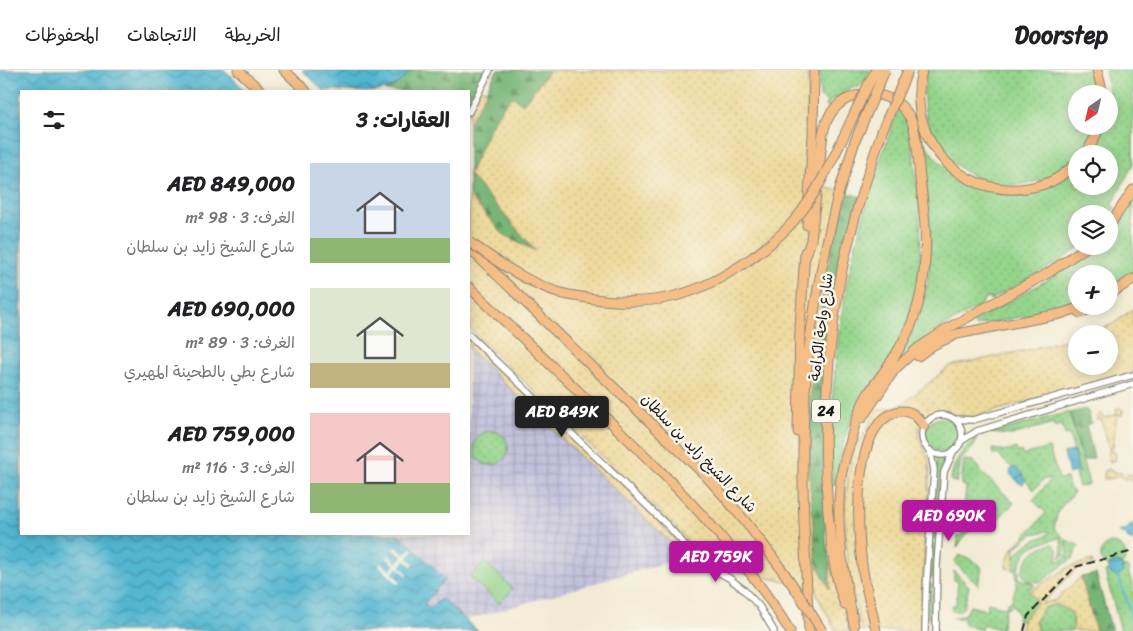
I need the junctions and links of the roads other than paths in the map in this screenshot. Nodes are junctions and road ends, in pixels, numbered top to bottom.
1 (238, 70) edge
2 (284, 70) edge
3 (490, 70) edge
4 (814, 70) edge
5 (876, 70) edge
6 (885, 70) edge
7 (908, 70) edge
8 (922, 70) edge
9 (1098, 70) edge
10 (1102, 85) edge
11 (260, 90) edge
12 (305, 90) edge
13 (470, 110) edge
14 (1068, 171) edge
15 (1133, 190) edge
16 (1118, 212) edge
17 (470, 243) edge
18 (470, 249) edge
19 (1075, 255) edge
20 (805, 258) junction
21 (1133, 279) edge
22 (1133, 287) edge
23 (470, 288) edge
24 (1118, 289) edge
25 (1118, 296) edge
26 (1068, 311) edge
27 (1071, 315) edge
28 (1031, 320) junction
29 (470, 336) edge
30 (1133, 376) edge
31 (1133, 384) edge
32 (882, 387) junction
33 (954, 419) junction
34 (924, 426) junction
35 (960, 442) junction
36 (850, 444) junction
37 (930, 450) junction
38 (954, 450) junction
39 (803, 481) junction
40 (855, 628) edge
41 (774, 631) edge
42 (790, 631) edge
43 (809, 631) edge
44 (822, 631) edge
45 (876, 631) edge
46 (926, 631) edge
47 (936, 631) edge

1 - 11 highway
2 - 12 highway
3 - 13 street
4 - 20 highway
5 - 17 highway, bridge
6 - 39 highway, شارع واحة الكرامة / 24, bridge
7 - 40 highway, شارع واحة الكرامة / 24, bridge
8 - 14 highway
9 - 10 highway
15 - 16 highway
18 - 44 highway, شارع الشيخ زايد بن سلطان, bridge
19 - 32 highway
20 - 36 highway
20 - 39 highway
21 - 24 highway
22 - 25 highway
23 - 42 highway
26 - 28 highway
27 - 28 highway
28 - 32 highway
29 - 41 street
30 - 33 street
31 - 35 street
32 - 36 highway
33 - 34 street
33 - 35 street
34 - 37 street
34 - 45 highway
35 - 38 street
36 - 40 highway
37 - 38 street
37 - 46 street
38 - 47 street
39 - 43 highway, 24

